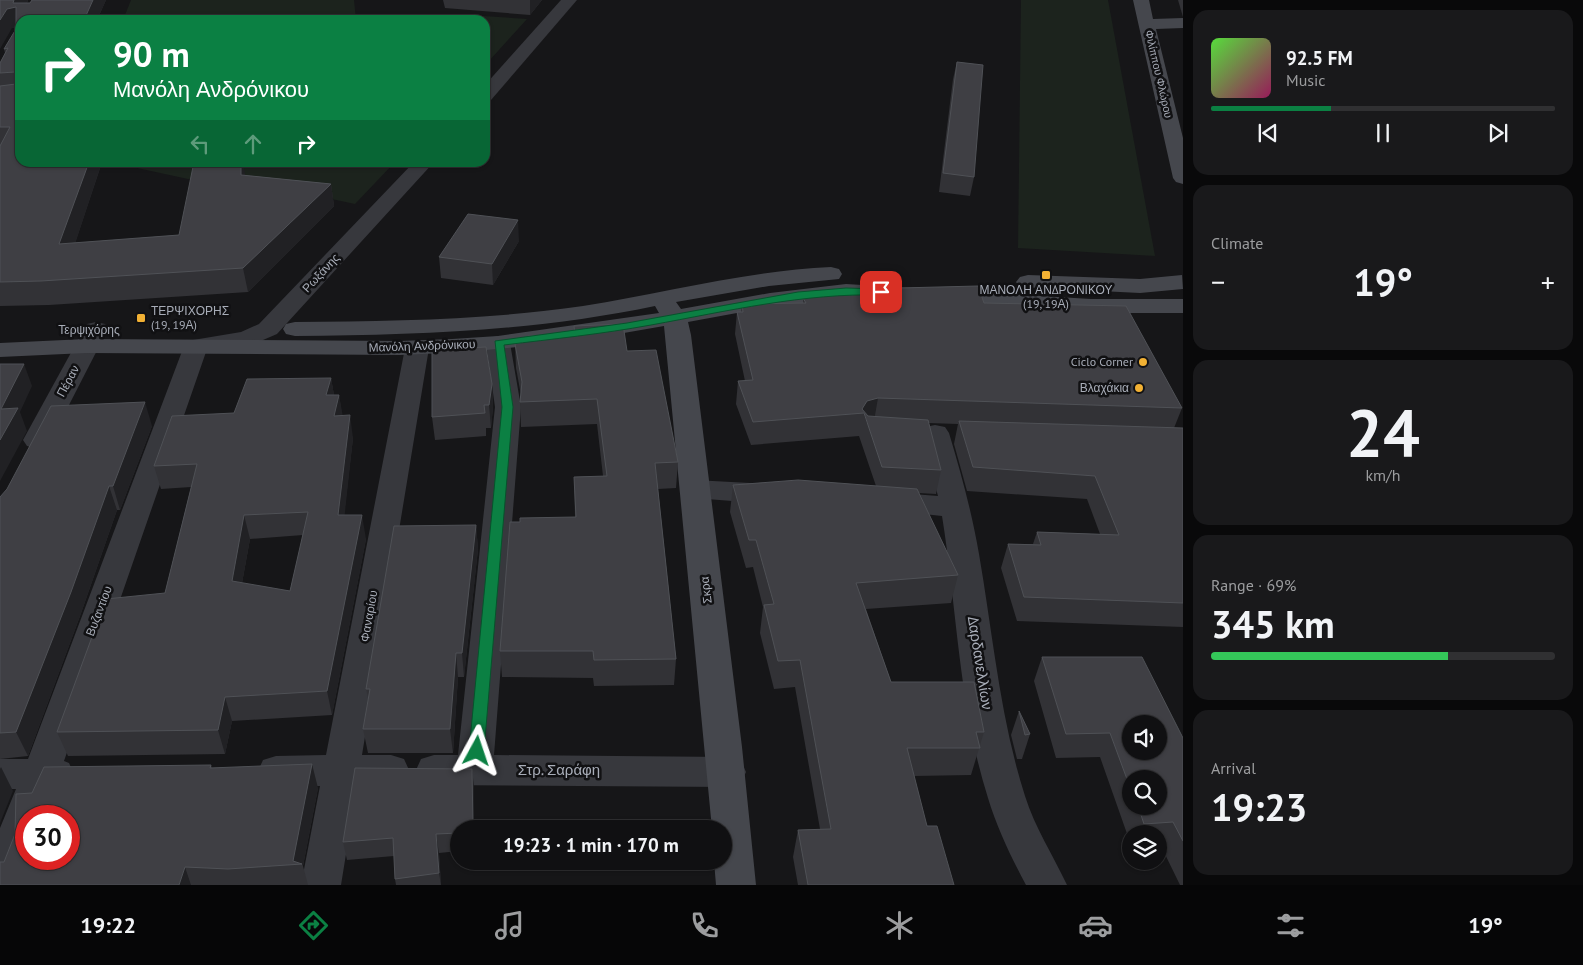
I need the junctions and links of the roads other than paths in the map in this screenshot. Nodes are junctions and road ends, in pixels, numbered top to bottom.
1 (569, 0) edge
2 (1141, 0) edge
3 (1183, 23) edge
4 (1148, 24) junction
5 (490, 70) edge
6 (508, 71) junction
7 (490, 91) edge
8 (420, 167) edge
9 (1183, 178) edge
10 (1183, 291) edge
11 (669, 308) junction
12 (268, 328) junction
13 (0, 331) edge
14 (91, 338) junction
15 (498, 343) junction
16 (196, 346) junction
17 (417, 348) junction
18 (0, 350) edge
19 (936, 433) dead end
20 (25, 465) edge
21 (694, 489) junction
22 (790, 496) edge
23 (858, 500) edge
24 (955, 507) junction
25 (342, 770) junction
26 (475, 770) junction
27 (245, 771) edge
28 (728, 772) junction
29 (0, 774) edge
30 (41, 774) junction
31 (89, 774) edge
32 (0, 875) edge
33 (321, 885) edge
34 (736, 885) edge
35 (1047, 885) edge

1 - 6 street
2 - 4 street, Φιλίππου Φλώρου
3 - 4 street
4 - 9 street, Φιλίππου Φλώρου
5 - 6 street
6 - 7 street
8 - 12 street, Ρωξάνης
10 - 11 street, Μανόλη Ανδρόνικου
11 - 12 street, Μανόλη Ανδρόνικου
11 - 15 street, Μανόλη Ανδρόνικου
11 - 21 street, Σκρα
12 - 14 street, Τερψιχόρης
12 - 16 street, Ρωξάνης
13 - 14 street, Τερψιχόρης
14 - 16 street, Τερψιχόρης
14 - 18 street, Τερψιχόρης
14 - 20 street, Πέραν
15 - 17 street, Μανόλη Ανδρόνικου
15 - 26 street
16 - 17 street, Μανόλη Ανδρόνικου
16 - 30 street, Βυζαντίου
17 - 25 street, Φαναρίου
19 - 24 street, Δαρδανελλίων
21 - 22 street
21 - 28 street, Σκρα
23 - 24 street
24 - 35 street, Δαρδανελλίων
25 - 26 street, Στρ. Σαράφη
25 - 27 street, Στρ. Σαράφη
25 - 33 street, Φαναρίου
26 - 28 street, Στρ. Σαράφη
28 - 34 street, Σκρα
29 - 30 street
30 - 31 street
30 - 32 street, Βυζαντίου

